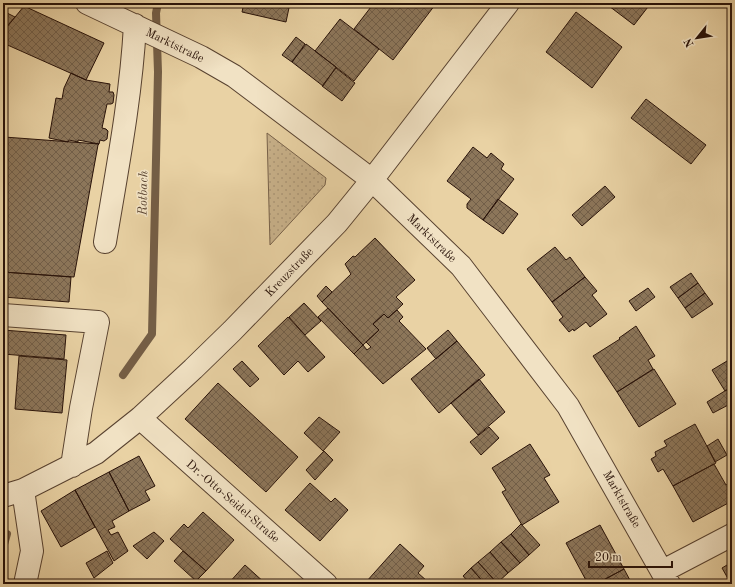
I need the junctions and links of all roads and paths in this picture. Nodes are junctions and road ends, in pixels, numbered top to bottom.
1 (87, 3) edge
2 (508, 3) edge
3 (139, 27) junction
4 (372, 180) junction
5 (105, 242) dead end
6 (3, 314) edge
7 (140, 418) junction
8 (72, 466) junction
9 (13, 493) edge
10 (732, 535) edge
11 (666, 578) edge
12 (25, 584) edge
13 (326, 584) edge

1 - 3 street, Marktstraße
2 - 4 street, Kreuzstraße
3 - 4 street, Marktstraße
3 - 5 street
4 - 7 street, Kreuzstraße
4 - 11 street, Marktstraße
6 - 8 street
7 - 8 street, Kreuzstraße
7 - 13 street, Dr.-Otto-Seidel-Straße
8 - 9 street, Kreuzstraße
9 - 12 street, Kreuzstraße
10 - 11 street

